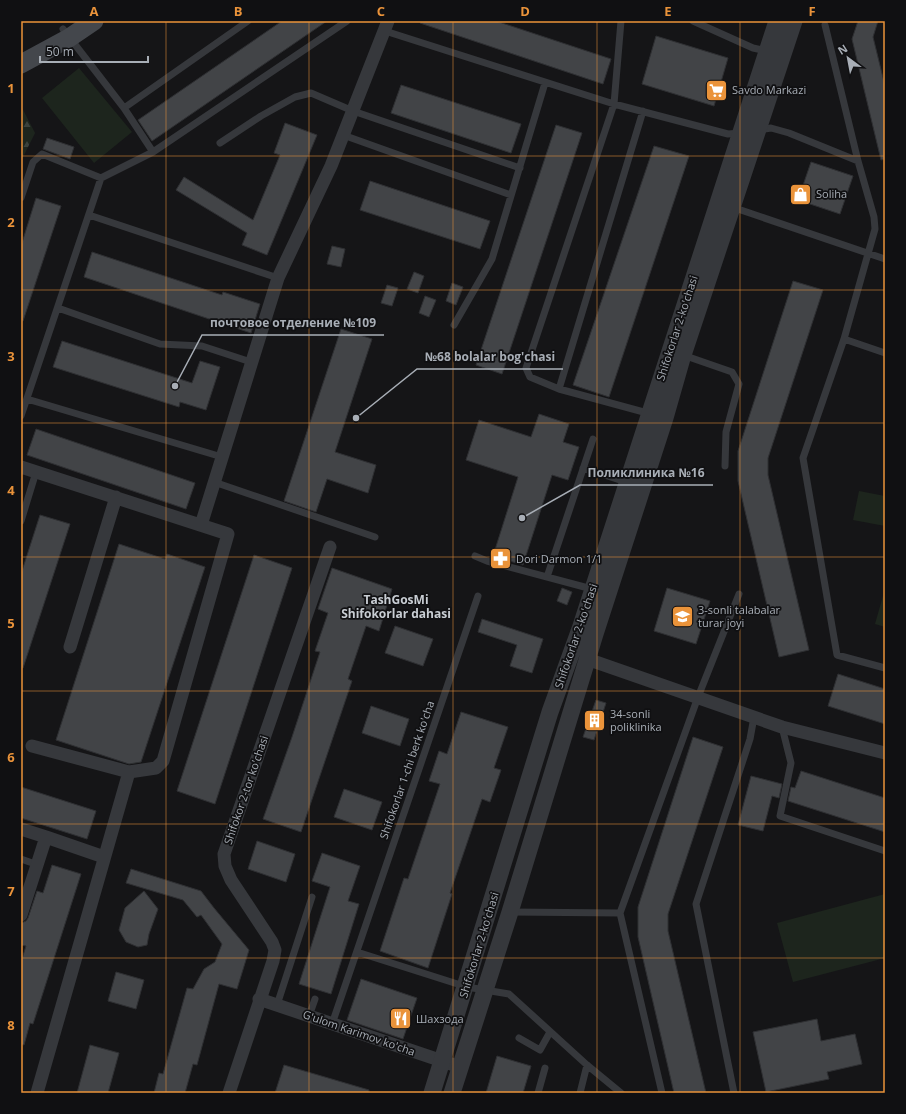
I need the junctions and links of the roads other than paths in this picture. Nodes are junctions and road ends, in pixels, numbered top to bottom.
1 (94, 21) edge
2 (248, 21) edge
3 (347, 21) edge
4 (621, 21) edge
5 (693, 21) edge
6 (777, 21) edge
7 (794, 21) edge
8 (825, 25) dead end
9 (386, 26) edge
10 (69, 29) edge
11 (21, 52) edge
12 (768, 52) junction
13 (21, 64) edge
14 (545, 83) junction
15 (614, 104) junction
16 (124, 108) junction
17 (353, 111) junction
18 (643, 111) junction
19 (759, 130) junction
20 (740, 133) junction
21 (343, 135) junction
22 (220, 143) dead end
23 (152, 152) junction
24 (858, 161) junction
25 (520, 168) junction
26 (101, 178) junction
27 (511, 195) junction
28 (21, 198) edge
29 (725, 205) junction
30 (89, 215) junction
31 (867, 254) junction
32 (885, 259) edge
33 (278, 278) junction
34 (58, 308) junction
35 (454, 325) dead end
36 (844, 339) junction
37 (885, 353) edge
38 (683, 355) junction
39 (252, 362) junction
40 (559, 389) junction
41 (27, 399) junction
42 (21, 416) edge
43 (657, 416) junction
44 (593, 438) dead end
45 (222, 457) junction
46 (725, 466) dead end
47 (21, 467) edge
48 (583, 468) junction
49 (36, 472) junction
50 (214, 482) junction
51 (626, 482) junction
52 (116, 498) junction
53 (21, 521) edge
54 (201, 525) junction
55 (374, 537) dead end
56 (330, 547) dead end
57 (475, 556) dead end
58 (547, 577) junction
59 (592, 589) junction
60 (739, 594) dead end
61 (478, 596) dead end
62 (70, 647) dead end
63 (587, 659) junction
64 (885, 668) edge
65 (698, 697) junction
66 (754, 717) junction
67 (782, 727) junction
68 (32, 746) dead end
69 (885, 753) edge
70 (129, 772) junction
71 (21, 829) edge
72 (46, 837) junction
73 (885, 851) edge
74 (104, 857) junction
75 (21, 859) edge
76 (38, 864) junction
77 (312, 897) dead end
78 (510, 912) junction
79 (620, 913) junction
80 (21, 915) edge
81 (357, 952) junction
82 (467, 987) junction
83 (485, 989) junction
84 (259, 999) junction
85 (315, 999) dead end
86 (277, 1005) junction
87 (309, 1016) junction
88 (332, 1024) junction
89 (550, 1032) junction
90 (518, 1038) dead end
91 (443, 1062) junction
92 (587, 1065) junction
93 (460, 1067) junction
94 (545, 1068) dead end
95 (37, 1093) edge
96 (229, 1093) edge
97 (432, 1093) edge
98 (452, 1093) edge
99 (538, 1093) edge
100 (580, 1093) edge
101 (620, 1093) edge
102 (662, 1093) edge
103 (734, 1093) edge

1 - 10 main road
2 - 16 lane
3 - 23 lane
4 - 15 lane
5 - 12 lane
6 - 12 street, Shifokorlar 2-ko'chasi
7 - 19 street, Shifokorlar 2-ko'chasi
8 - 24 lane
9 - 14 lane
9 - 17 street
10 - 11 main road
10 - 13 main road
10 - 16 lane
12 - 20 street, Shifokorlar 2-ko'chasi
14 - 15 lane
14 - 25 lane
15 - 18 lane
15 - 40 lane
16 - 23 lane
17 - 21 street
17 - 22 lane
17 - 25 lane
18 - 20 lane
18 - 40 lane
19 - 20 lane
19 - 24 lane
19 - 29 street, Shifokorlar 2-ko'chasi
20 - 29 street, Shifokorlar 2-ko'chasi
21 - 27 lane
21 - 33 street
23 - 26 lane
24 - 31 lane
25 - 27 lane
26 - 28 lane
26 - 30 lane
27 - 35 lane
29 - 31 lane
29 - 38 street, Shifokorlar 2-ko'chasi
29 - 43 street, Shifokorlar 2-ko'chasi
30 - 33 lane
30 - 34 lane
31 - 32 lane
31 - 36 lane
33 - 39 street
34 - 39 lane
34 - 41 lane
36 - 37 lane
36 - 64 lane
38 - 43 street, Shifokorlar 2-ko'chasi
38 - 46 lane
39 - 45 street
40 - 43 lane
41 - 42 lane
41 - 45 lane
43 - 51 street, Shifokorlar 2-ko'chasi
43 - 63 street, Shifokorlar 2-ko'chasi
44 - 48 lane
45 - 50 street
47 - 49 street
48 - 51 lane
48 - 58 lane
49 - 52 street
49 - 53 lane
50 - 54 street
50 - 55 lane
51 - 59 street, Shifokorlar 2-ko'chasi
52 - 54 street
52 - 62 street
54 - 70 street
56 - 84 street, Shifokor 2-tor ko'chasi
57 - 58 lane
58 - 59 lane
59 - 82 street, Shifokorlar 2-ko'chasi
60 - 65 lane
61 - 81 lane, Shifokorlar 1-chi berk ko'cha
63 - 65 street
63 - 78 street, Shifokorlar 2-ko'chasi
65 - 66 street
65 - 79 lane
66 - 67 street
66 - 103 lane
67 - 69 street
67 - 73 lane
68 - 70 street
70 - 74 street
71 - 72 street
72 - 74 street
72 - 76 street
74 - 95 street
75 - 76 lane
76 - 80 street
77 - 86 lane
78 - 79 lane
78 - 83 street, Shifokorlar 2-ko'chasi
79 - 102 lane
81 - 82 lane
81 - 88 lane, Shifokorlar 1-chi berk ko'cha
82 - 83 lane
82 - 91 street, Shifokorlar 2-ko'chasi
83 - 89 lane
83 - 93 street, Shifokorlar 2-ko'chasi
84 - 86 street, G'ulom Karimov ko'cha
84 - 96 street, Shifokor 2-tor ko'chasi
85 - 87 lane
86 - 87 street, G'ulom Karimov ko'cha
87 - 88 street, G'ulom Karimov ko'cha
88 - 91 street, G'ulom Karimov ko'cha
89 - 90 lane
89 - 92 lane
91 - 93 street, G'ulom Karimov ko'cha
91 - 97 street, Shifokorlar 2-ko'chasi
92 - 100 lane
92 - 101 lane
93 - 98 street, Shifokorlar 2-ko'chasi
94 - 99 lane

